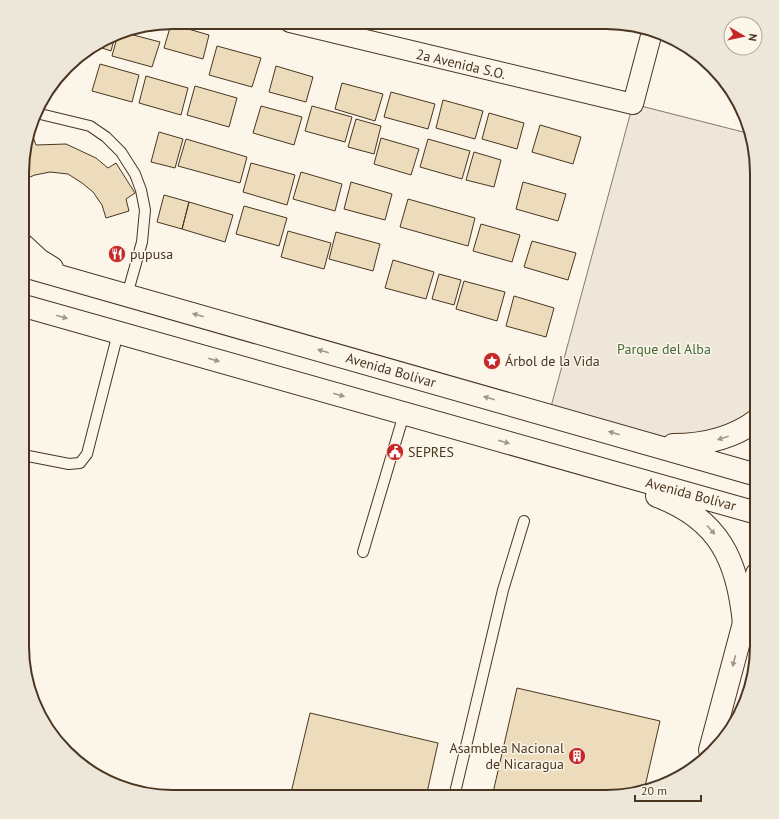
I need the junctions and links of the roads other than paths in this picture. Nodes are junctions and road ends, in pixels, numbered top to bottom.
1 (318, 29) edge
2 (651, 37) edge
3 (42, 114) edge
4 (29, 251) edge
5 (29, 267) edge
6 (68, 278) junction
7 (127, 295) junction
8 (29, 307) edge
9 (118, 333) junction
10 (404, 414) junction
11 (750, 425) edge
12 (651, 444) junction
13 (543, 453) junction
14 (29, 457) edge
15 (750, 473) edge
16 (750, 511) edge
17 (524, 521) dead end
18 (363, 552) dead end
19 (750, 601) edge
20 (744, 624) junction
21 (712, 744) edge
22 (456, 790) edge

1 - 2 street, 2a Avenida S.O.
3 - 7 lane
4 - 6 main road
5 - 6 main road, Avenida Bolívar
6 - 7 main road, Avenida Bolívar
12 -> 7 main road, Avenida Bolívar
8 -> 9 main road, Avenida Bolívar
9 -> 10 main road, Avenida Bolívar
9 - 14 lane
10 -> 13 main road, Avenida Bolívar
10 - 18 lane
11 -> 12 main road
12 - 15 main road, Avenida Bolívar
13 - 16 main road, Avenida Bolívar
13 -> 20 main road
17 - 22 lane
19 - 20 main road
20 -> 21 main road

